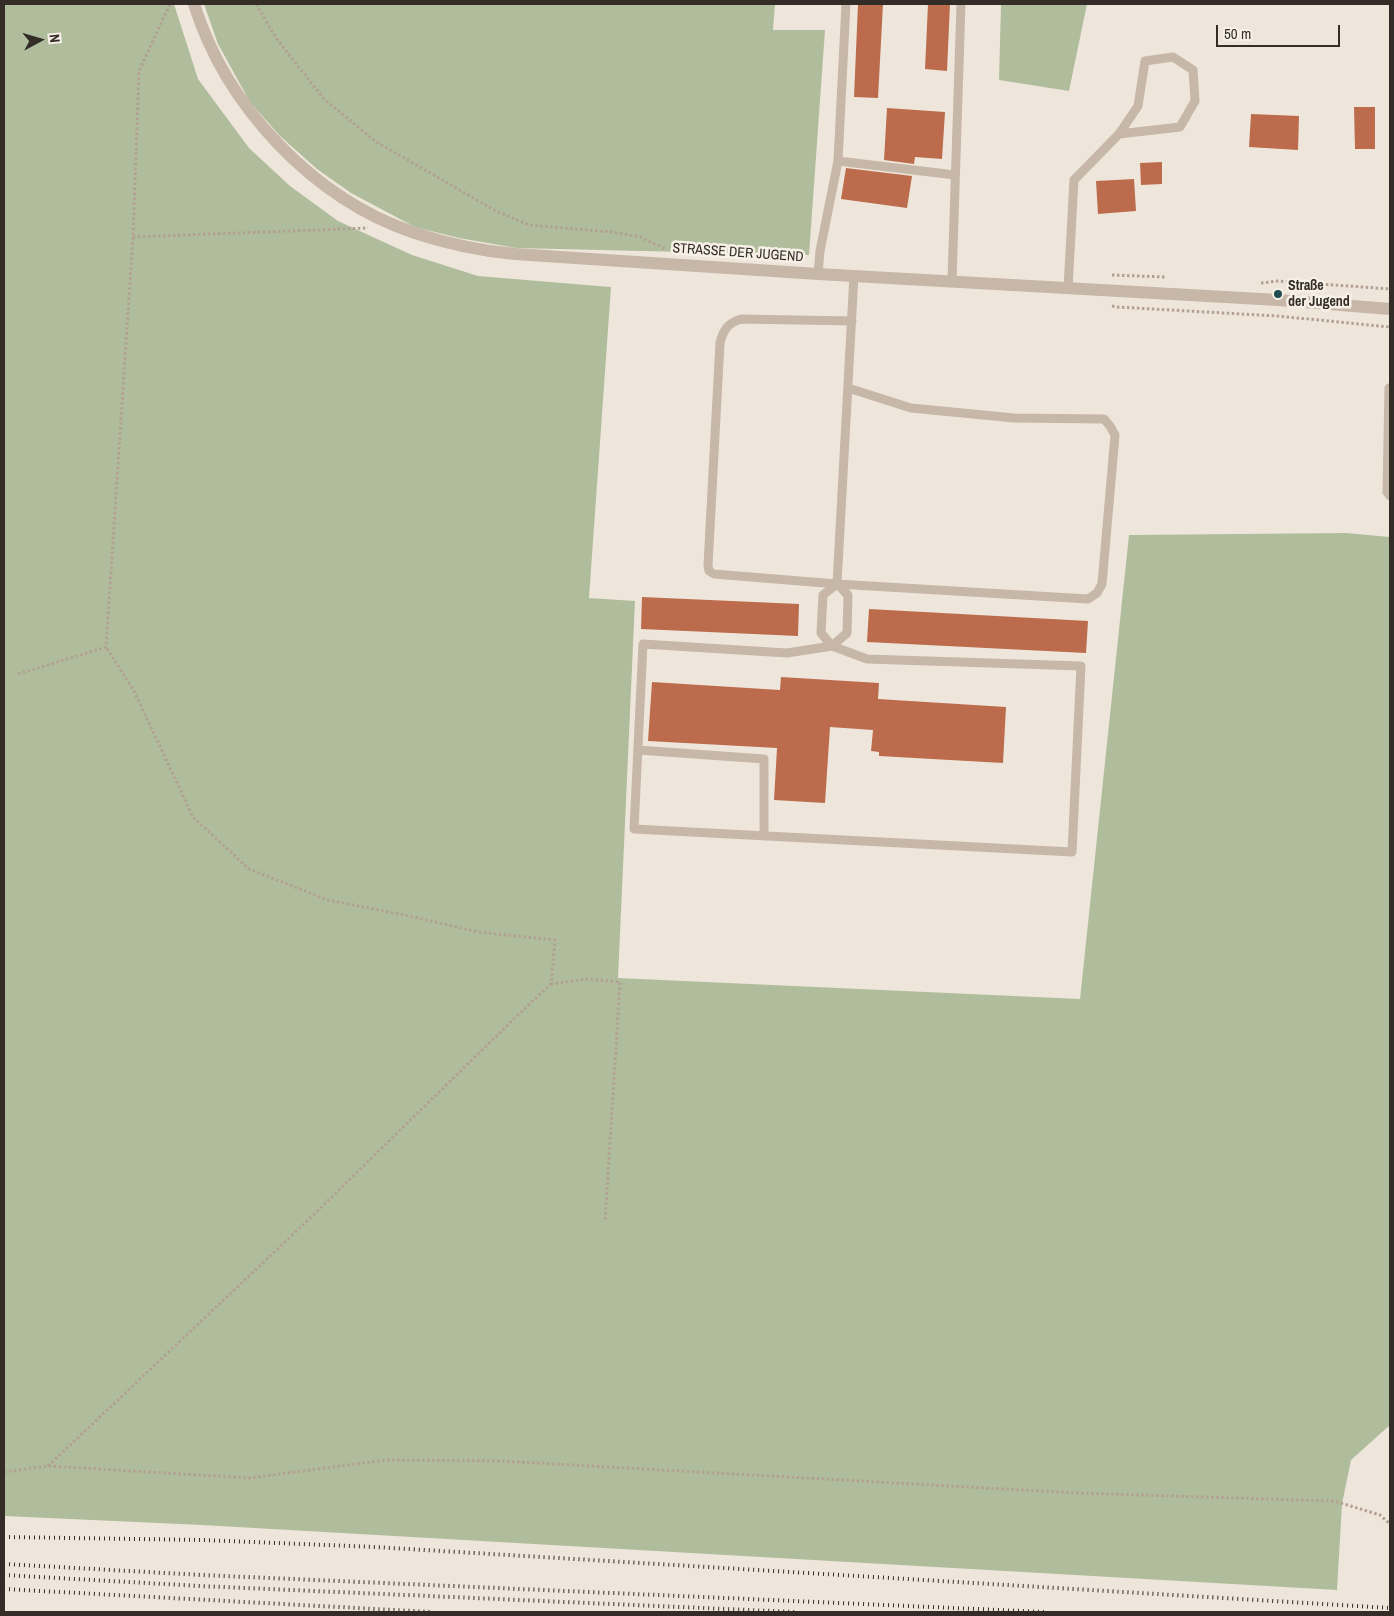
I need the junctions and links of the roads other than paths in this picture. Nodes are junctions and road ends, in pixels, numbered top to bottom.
1 (194, 4) edge
2 (846, 4) edge
3 (961, 4) edge
4 (1118, 134) junction
5 (838, 161) junction
6 (955, 175) junction
7 (818, 274) junction
8 (854, 275) junction
9 (952, 280) junction
10 (1068, 288) junction
11 (1390, 309) edge
12 (852, 321) junction
13 (848, 388) junction
14 (1389, 388) dead end
15 (1390, 496) edge
16 (837, 584) junction
17 (832, 646) junction
18 (638, 750) junction
19 (764, 836) junction

1 - 7 street, STRASSE DER JUGEND
2 - 5 lane
3 - 6 lane
4 - 4 lane
4 - 10 lane
5 - 6 lane
5 - 7 lane
6 - 9 lane
7 - 8 street, STRASSE DER JUGEND
8 - 9 street, STRASSE DER JUGEND
8 - 12 lane
9 - 10 street, STRASSE DER JUGEND
10 - 11 street, STRASSE DER JUGEND
12 - 13 lane
12 - 16 lane
13 - 16 lane
13 - 16 lane
14 - 15 lane
16 - 17 lane
16 - 17 lane
17 - 18 lane
17 - 19 lane
18 - 19 lane
18 - 19 lane

